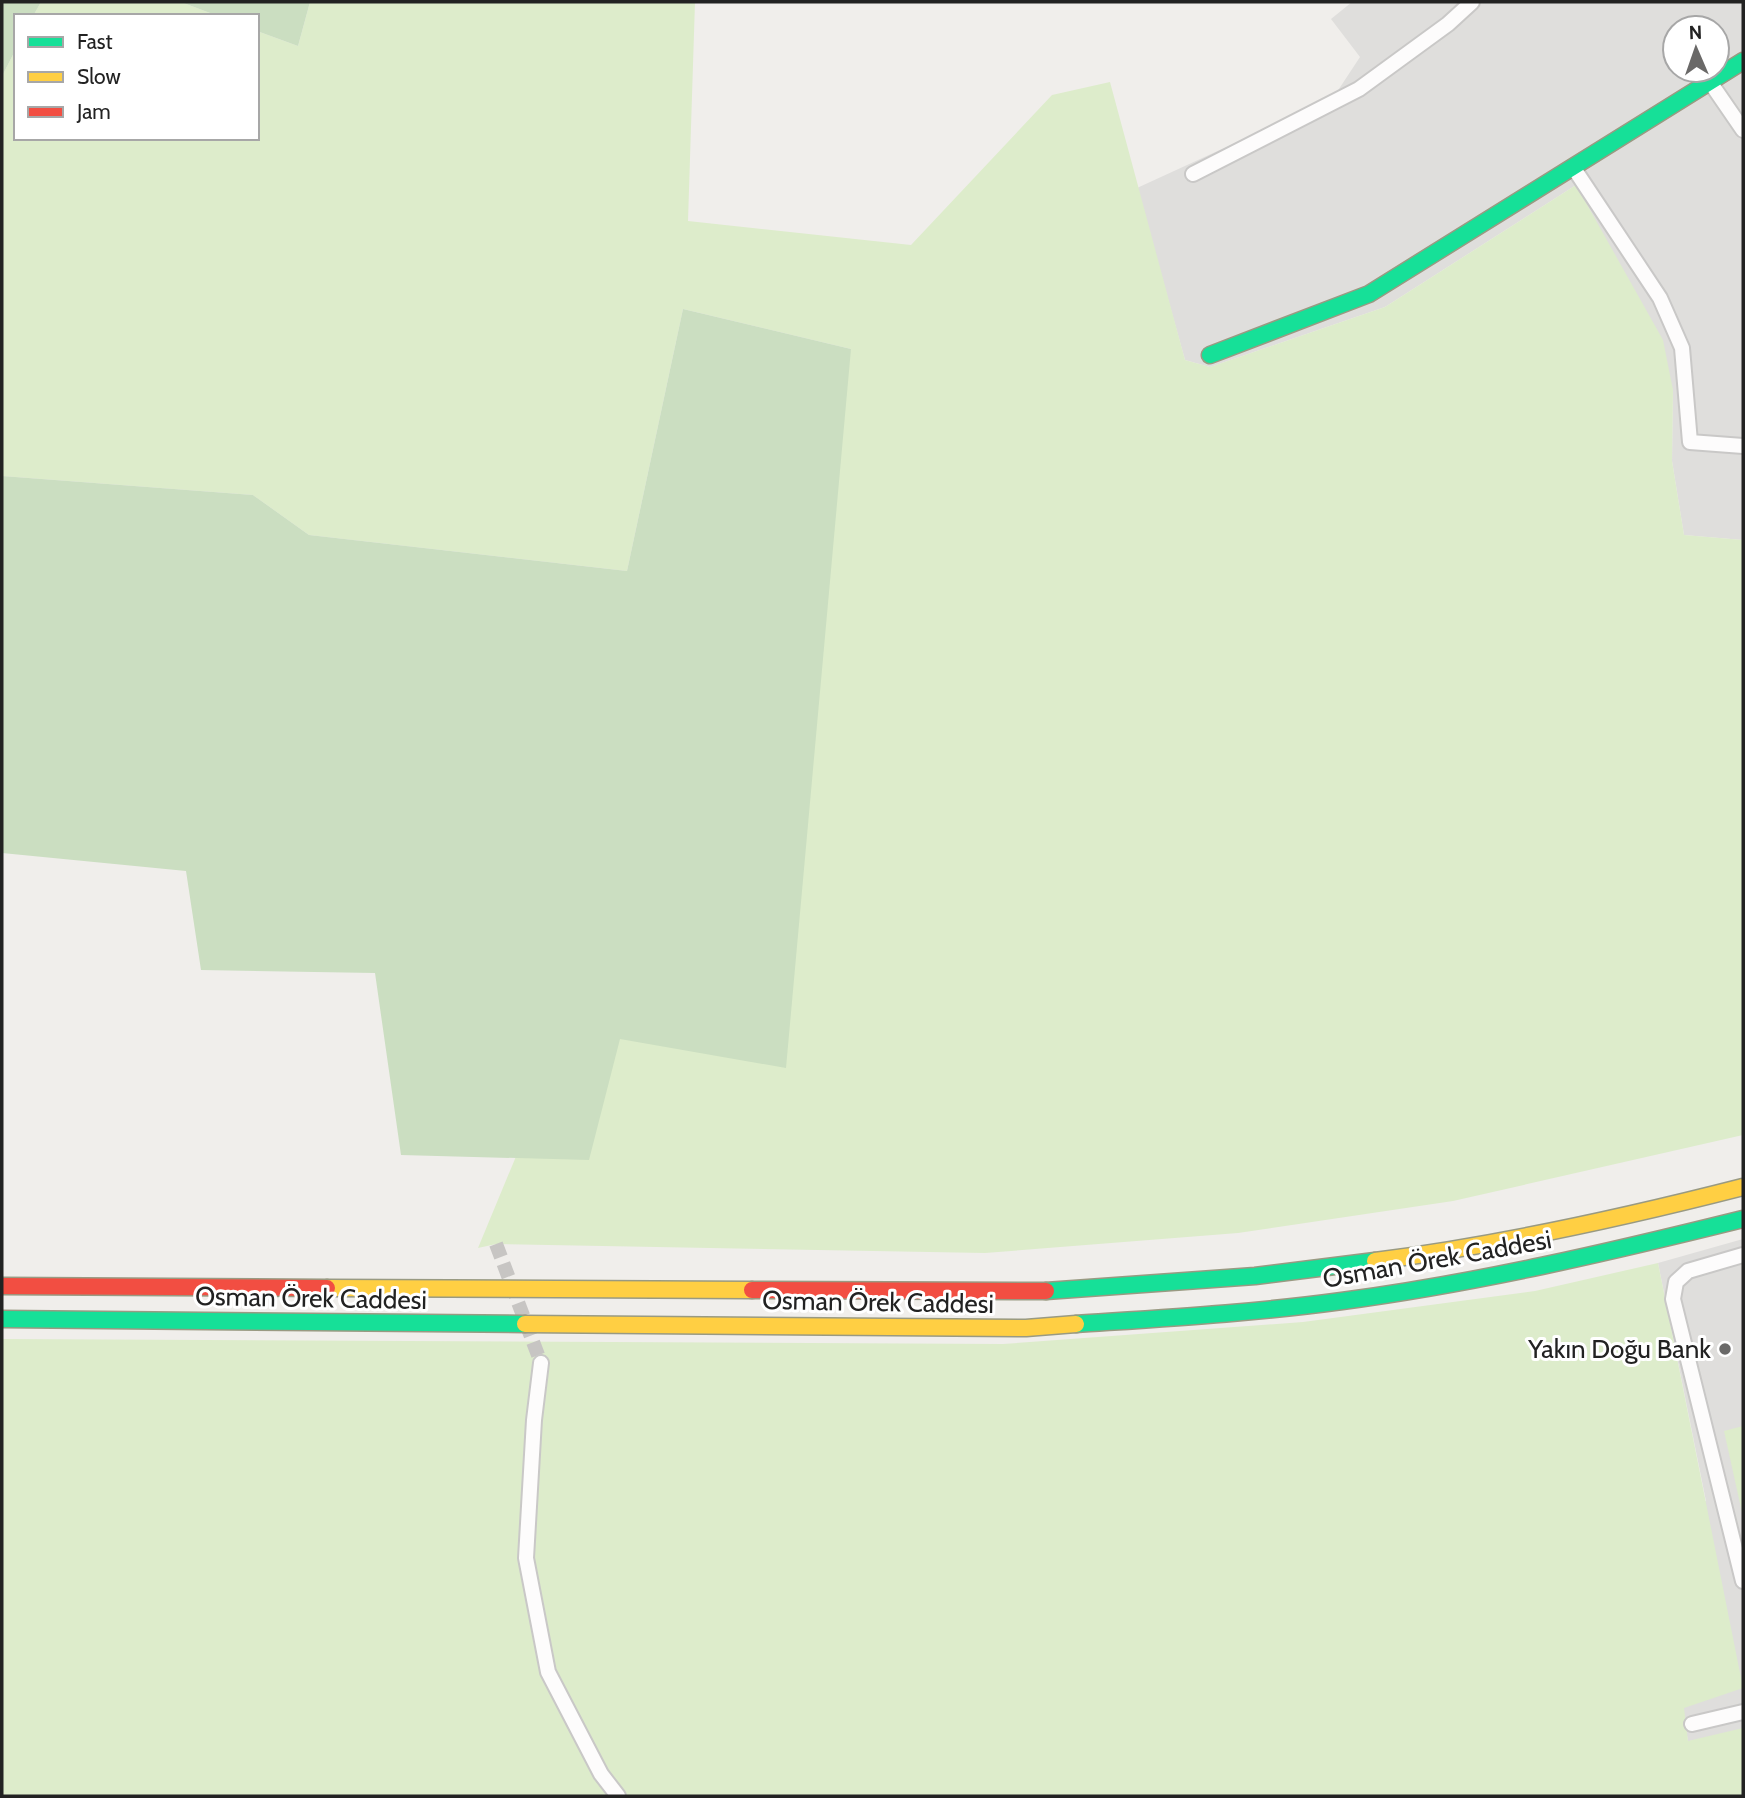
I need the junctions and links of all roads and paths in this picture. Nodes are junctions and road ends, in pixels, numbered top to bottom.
1 (1472, 2) edge
2 (1707, 84) edge
3 (1711, 84) edge
4 (1743, 130) edge
5 (1573, 167) junction
6 (1194, 174) dead end
7 (1210, 355) dead end
8 (1743, 446) edge
9 (1743, 1187) edge
10 (1743, 1219) edge
11 (1743, 1255) edge
12 (2, 1286) edge
13 (2, 1319) edge
14 (541, 1363) tunnel mouth
15 (1743, 1581) edge
16 (1743, 1712) edge
17 (1692, 1724) dead end
18 (618, 1796) edge

1 - 6 street
2 - 5 main road
3 - 4 street
5 - 7 main road
5 - 8 street
9 - 12 main road, Osman Örek Caddesi
10 - 13 main road, Osman Örek Caddesi
11 - 15 street
14 - 18 street
16 - 17 street

